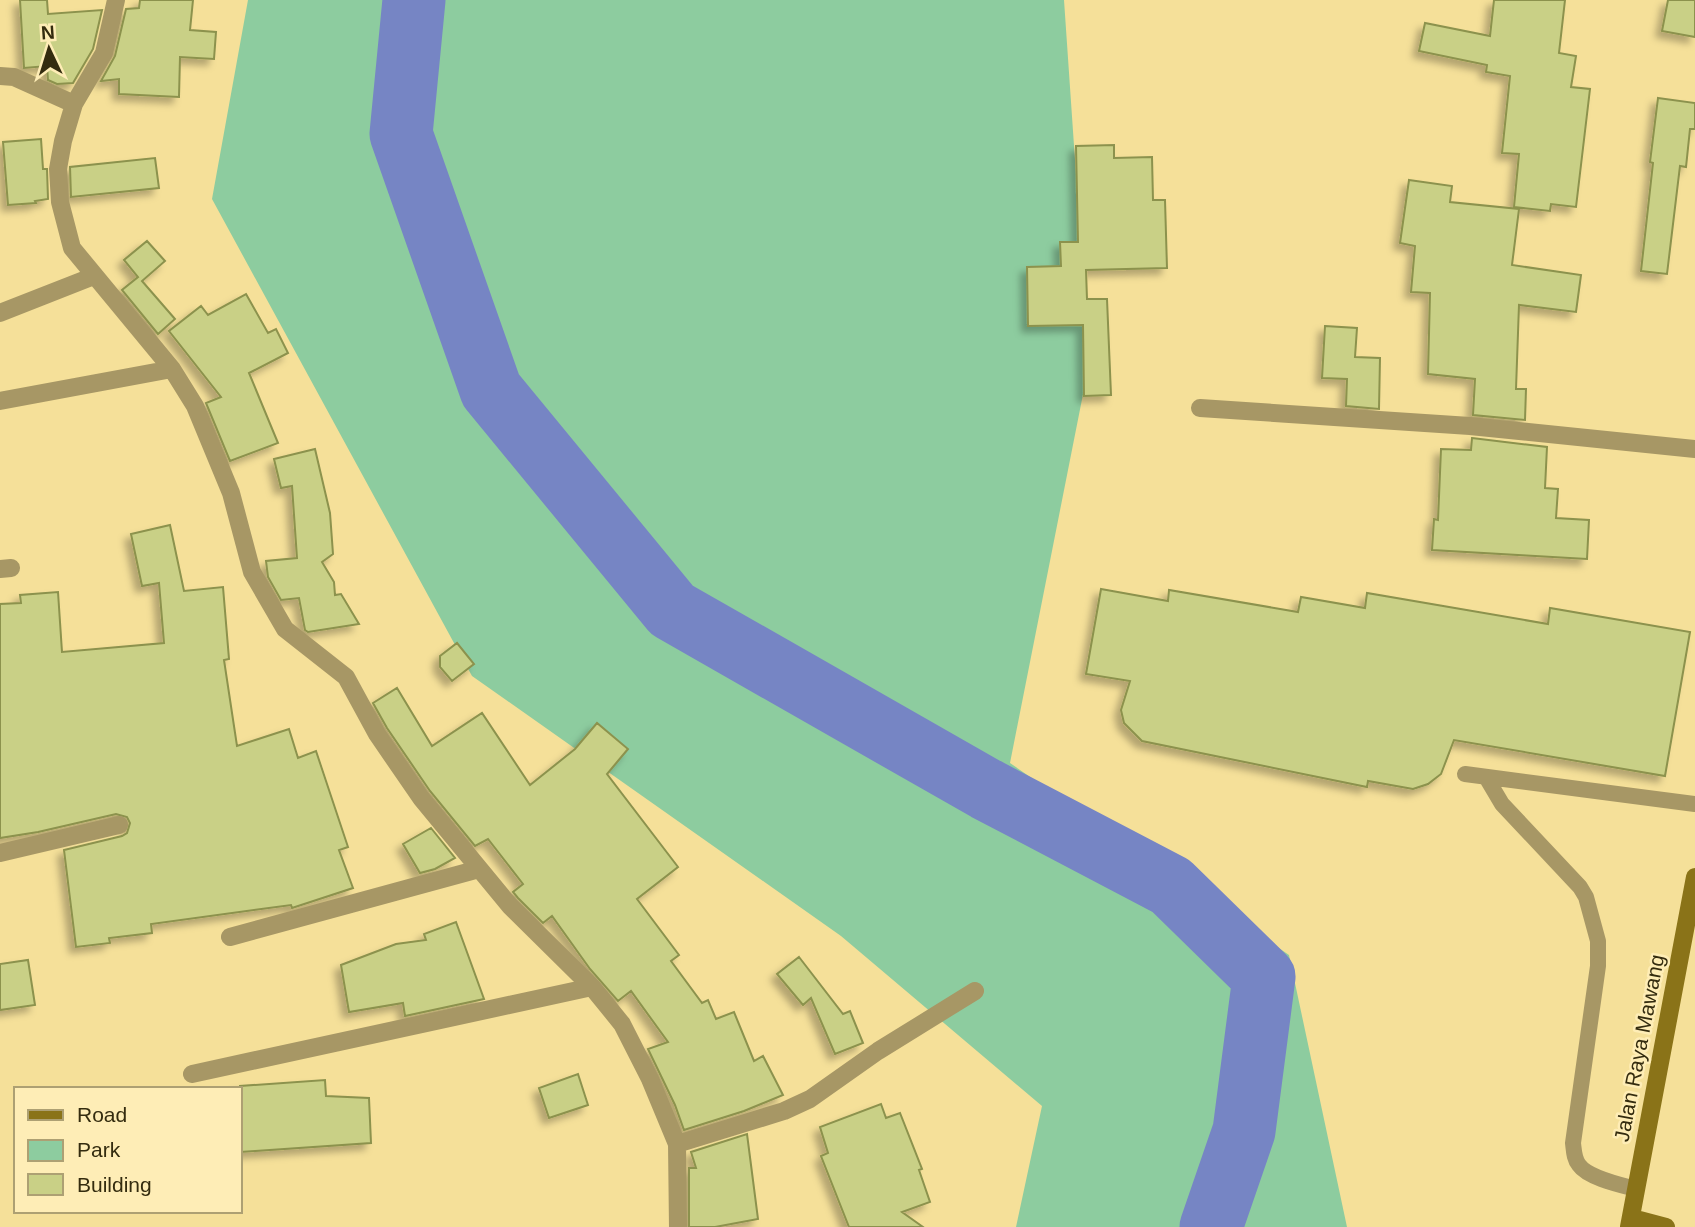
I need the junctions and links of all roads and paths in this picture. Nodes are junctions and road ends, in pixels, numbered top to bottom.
1 (116, 0) edge
2 (0, 76) edge
3 (74, 104) junction
4 (94, 275) junction
5 (0, 313) edge
6 (173, 369) junction
7 (0, 401) edge
8 (1200, 408) dead end
9 (1695, 449) edge
10 (1465, 774) dead end
11 (1486, 778) junction
12 (1695, 804) edge
13 (119, 825) dead end
14 (0, 853) edge
15 (479, 869) junction
16 (1695, 877) edge
17 (230, 937) dead end
18 (592, 987) junction
19 (975, 992) dead end
20 (192, 1074) dead end
21 (677, 1144) junction
22 (1636, 1189) junction
23 (1631, 1222) edge
24 (678, 1227) edge
25 (1665, 1227) edge

1 - 3 street
2 - 3 street
3 - 4 street
4 - 5 street
4 - 6 street
6 - 7 street
6 - 15 street
8 - 9 street
10 - 11 lane
11 - 12 lane
11 - 22 lane
13 - 14 street
15 - 17 street
15 - 18 street
16 - 22 main road, Jalan Raya Mawang
18 - 20 street
18 - 21 street
19 - 21 street
21 - 24 street
22 - 23 main road, Jalan Raya Mawang
23 - 25 main road

